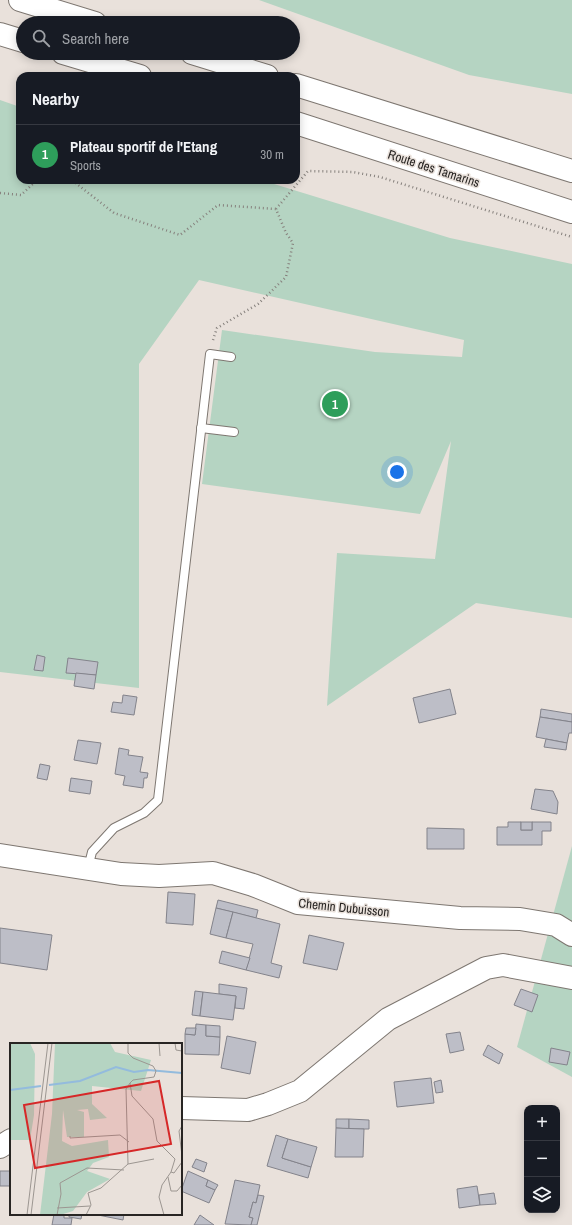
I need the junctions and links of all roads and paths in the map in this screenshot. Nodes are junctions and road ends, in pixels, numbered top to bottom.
1 (20, 0) edge
2 (72, 16) edge
3 (0, 34) edge
4 (16, 39) edge
5 (86, 60) edge
6 (215, 60) edge
7 (127, 72) edge
8 (254, 72) edge
9 (300, 86) edge
10 (300, 124) edge
11 (572, 171) edge
12 (300, 180) edge
13 (33, 184) edge
14 (77, 184) edge
15 (297, 184) edge
16 (0, 193) edge
17 (276, 209) junction
18 (572, 212) edge
19 (572, 238) edge
20 (210, 354) junction
21 (231, 357) dead end
22 (201, 428) junction
23 (234, 432) dead end
24 (0, 855) edge
25 (88, 869) junction
26 (572, 935) edge
27 (572, 978) edge
28 (182, 1108) edge
29 (10, 1141) edge
30 (0, 1147) edge

1 - 2 main road
3 - 4 main road
5 - 7 main road
6 - 8 main road
9 - 11 main road
10 - 18 main road, Route des Tamarins
12 - 19 path
13 - 16 path
14 - 17 path
15 - 17 path
17 - 20 path
20 - 21 lane
20 - 22 lane
22 - 23 lane
22 - 25 lane
24 - 25 main road, Chemin Dubuisson
25 - 26 main road, Chemin Dubuisson
27 - 28 main road
29 - 30 main road

